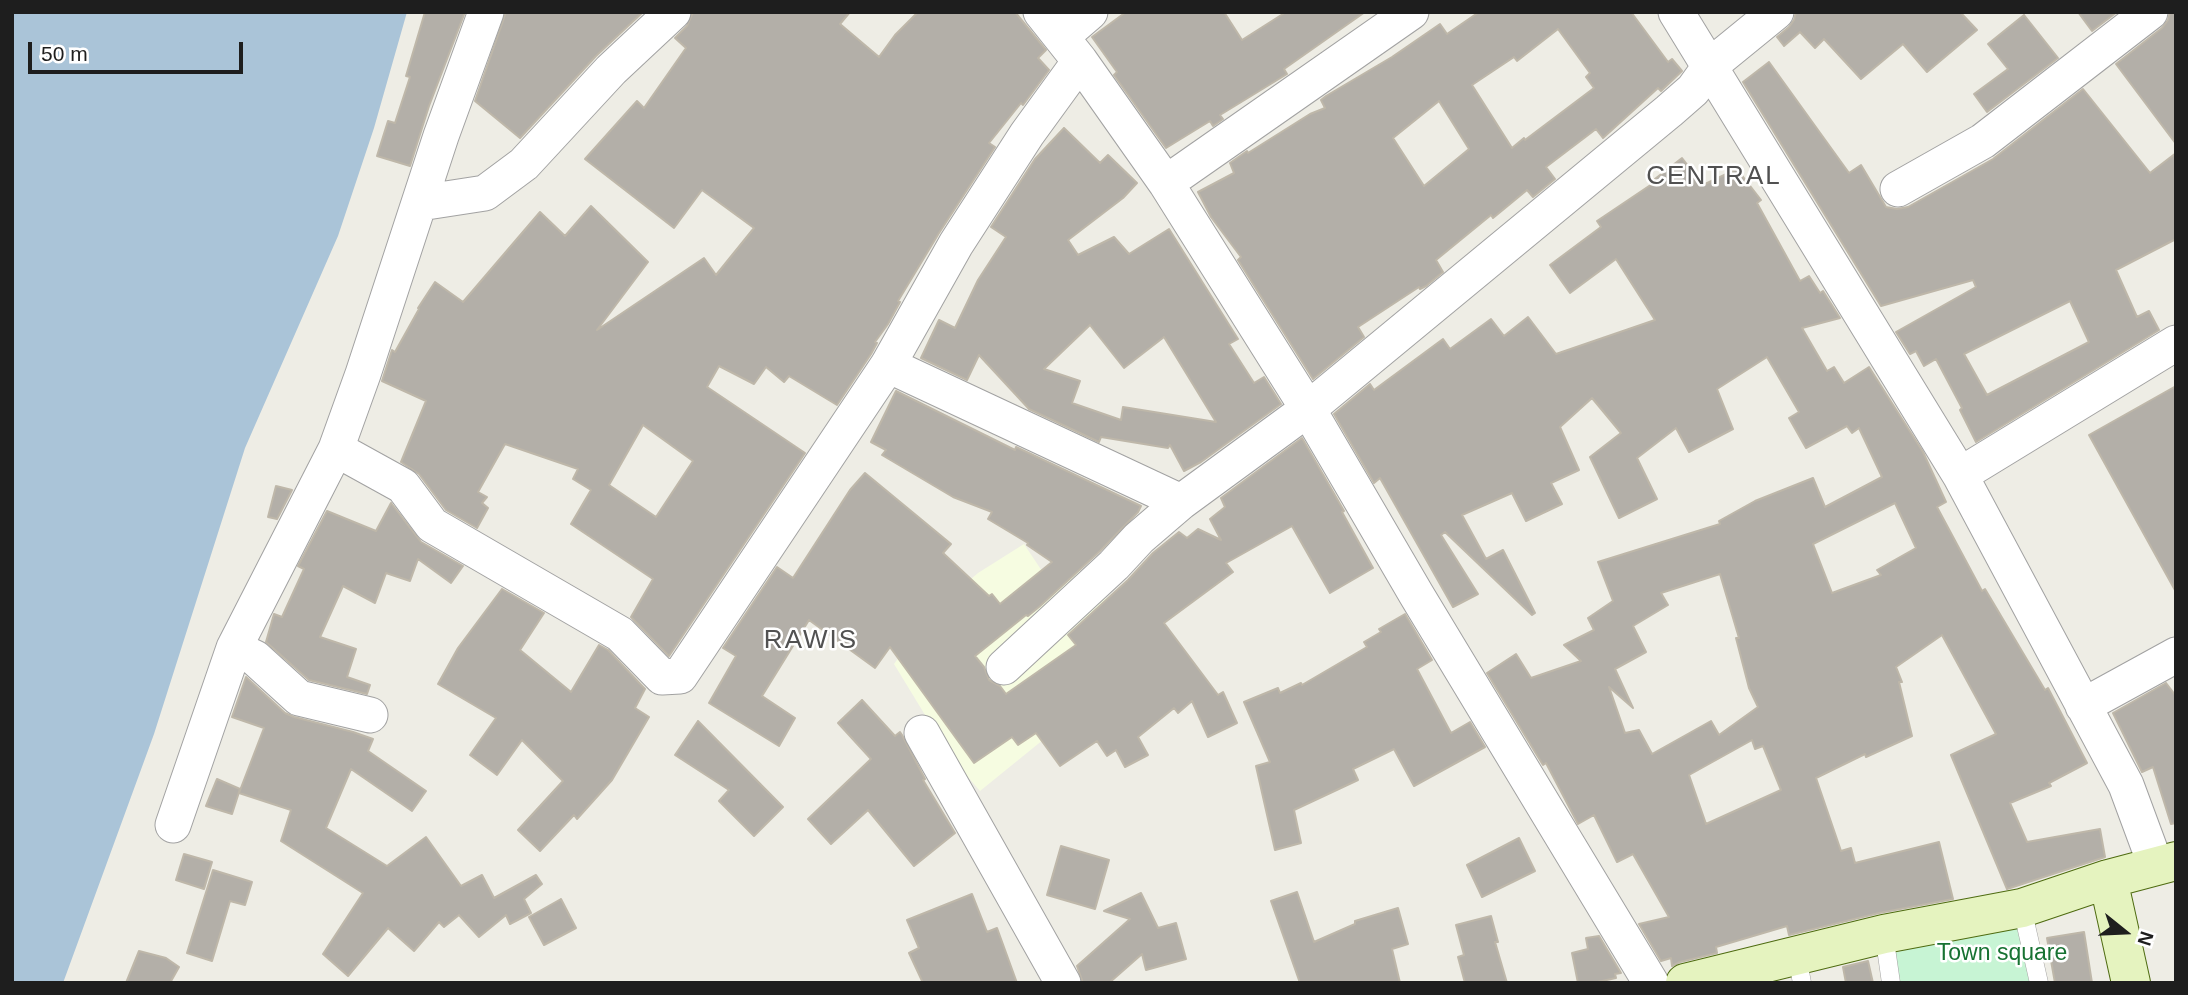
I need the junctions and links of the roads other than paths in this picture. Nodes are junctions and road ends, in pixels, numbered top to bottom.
1 (486, 12) edge
2 (673, 12) edge
3 (1090, 12) edge
4 (1411, 12) edge
5 (1676, 12) edge
6 (1776, 12) edge
7 (2150, 12) edge
8 (1060, 36) edge
9 (1711, 65) junction
10 (1166, 183) junction
11 (1898, 189) dead end
12 (420, 203) junction
13 (2176, 342) edge
14 (888, 365) junction
15 (1308, 409) junction
16 (336, 449) junction
17 (1960, 475) junction
18 (1181, 502) junction
19 (234, 648) junction
20 (2176, 655) edge
21 (1004, 667) dead end
22 (2083, 706) junction
23 (369, 715) dead end
24 (922, 733) dead end
25 (173, 825) dead end
26 (2166, 863) edge
27 (2109, 879) junction
28 (2022, 908) junction
29 (1884, 934) junction
30 (1799, 969) edge
31 (1063, 983) edge
32 (1651, 983) edge
33 (1685, 983) edge
34 (1891, 983) edge
35 (2039, 983) edge
36 (2131, 983) edge

1 - 12 street
2 - 12 street
3 - 8 street
4 - 10 street
5 - 9 street
6 - 9 street
7 - 11 street
8 - 10 street
8 - 14 street
9 - 15 street
9 - 17 street
10 - 15 street
12 - 16 street
13 - 17 street
14 - 16 street
14 - 18 street
15 - 18 street
15 - 32 street
16 - 19 street
17 - 22 street
18 - 21 street
19 - 23 street
19 - 25 street
20 - 22 street
22 - 26 street
24 - 31 street
26 - 27 main road
27 - 28 main road
27 - 36 main road
28 - 29 main road
28 - 35 lane
29 - 30 main road
29 - 34 lane
30 - 33 main road

